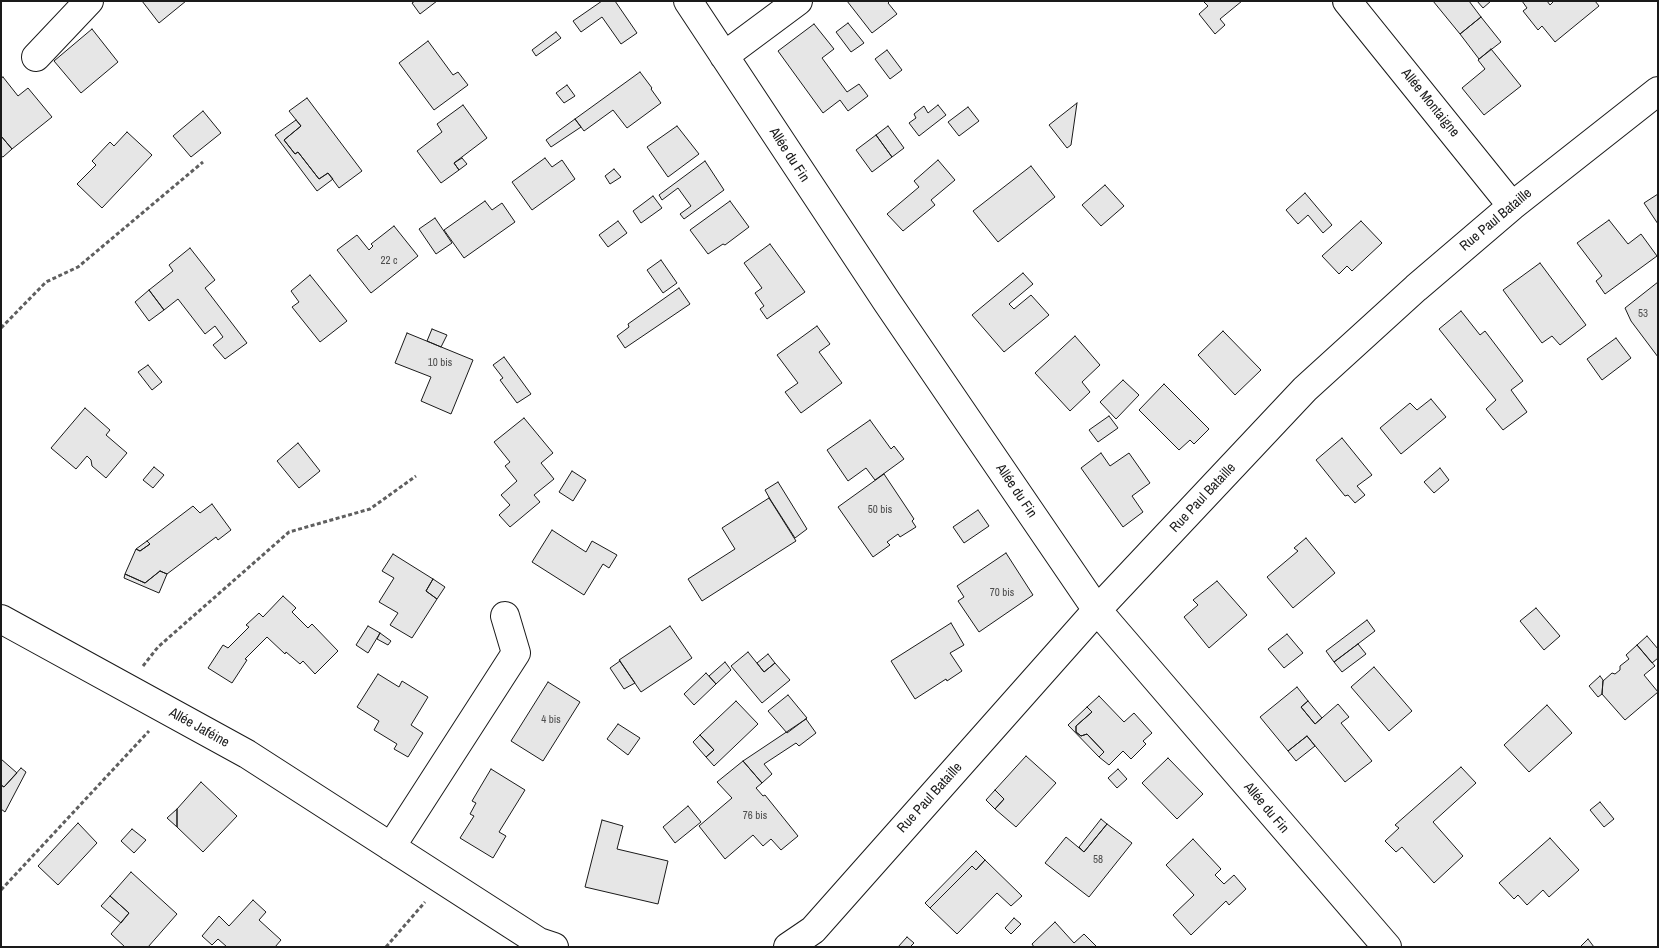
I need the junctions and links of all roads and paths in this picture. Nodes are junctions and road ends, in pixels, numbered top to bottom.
1 (89, 1) edge
2 (688, 1) edge
3 (798, 1) edge
4 (1347, 1) edge
5 (724, 56) junction
6 (36, 57) dead end
7 (1658, 91) edge
8 (203, 162) dead end
9 (1512, 206) junction
10 (1, 328) edge
11 (416, 476) dead end
12 (1097, 610) junction
13 (505, 616) dead end
14 (1, 619) edge
15 (125, 687) junction
16 (168, 711) junction
17 (391, 847) junction
18 (444, 881) junction
19 (1, 890) edge
20 (386, 947) edge
21 (554, 947) edge
22 (788, 947) edge
23 (1387, 947) edge

1 - 6 street
2 - 5 street, Allée du Fin
3 - 5 street
4 - 9 street, Allée Montaigne
5 - 12 street, Allée du Fin
7 - 9 street, Rue Paul Bataille
8 - 10 path
9 - 12 street, Rue Paul Bataille
11 - 15 path
12 - 22 street, Rue Paul Bataille
12 - 23 street, Allée du Fin
13 - 17 street
14 - 15 street, Allée Jaféine
15 - 16 street, Allée Jaféine
16 - 17 street, Allée Jaféine
16 - 19 path
17 - 18 street, Allée Jaféine
18 - 20 path
18 - 21 street, Allée Jaféine

